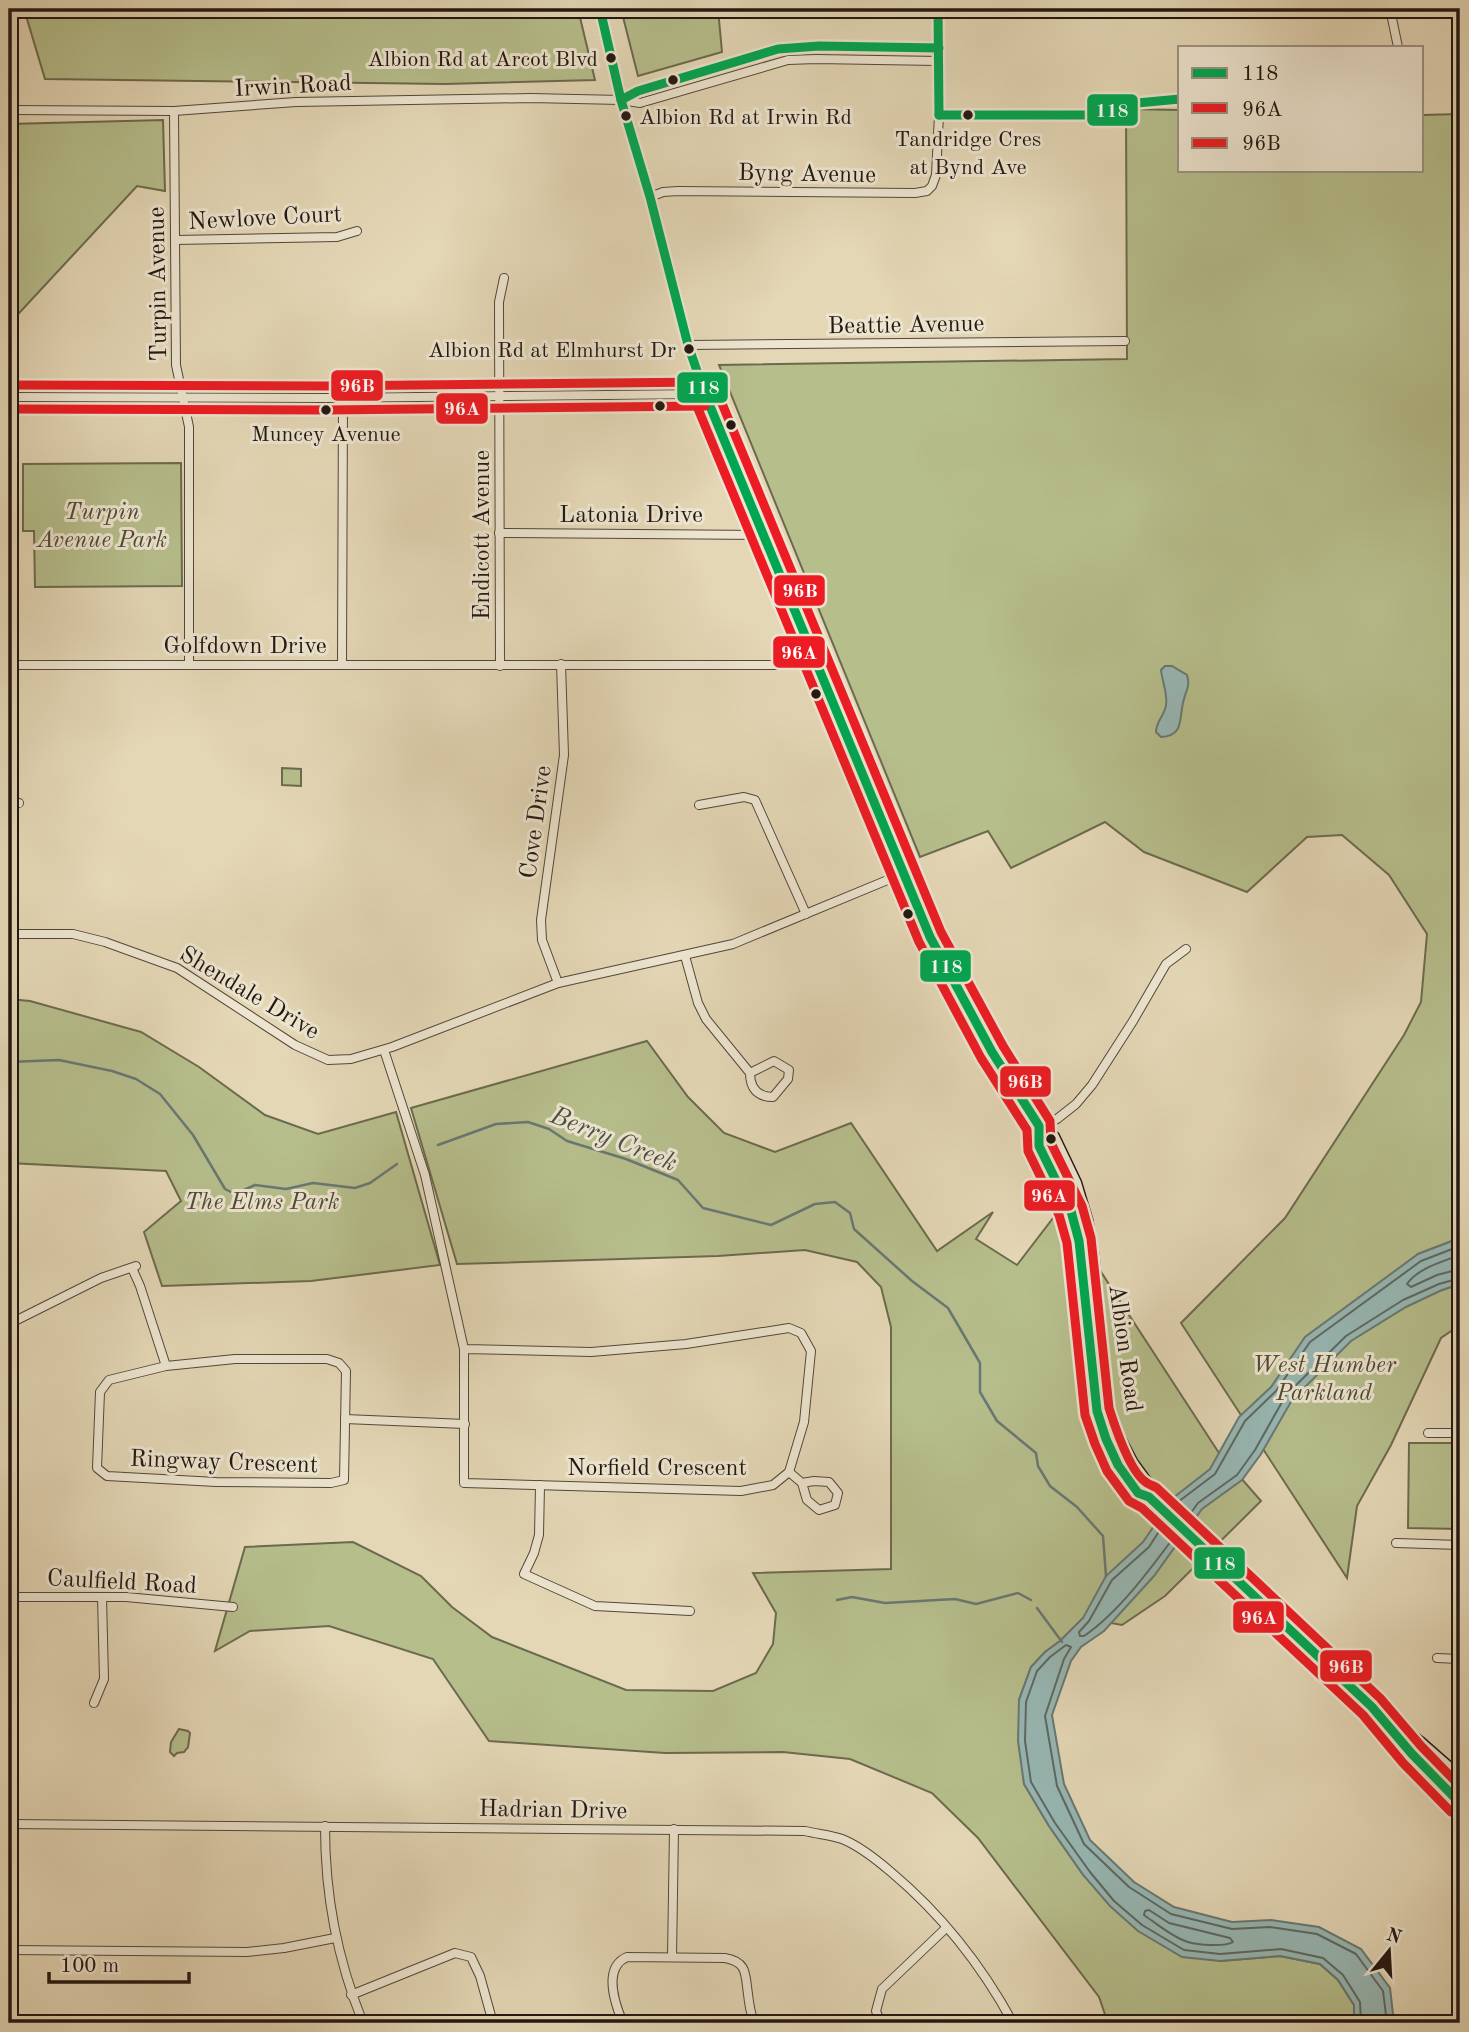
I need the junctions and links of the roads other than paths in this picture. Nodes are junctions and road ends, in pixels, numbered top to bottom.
1 (600, 9) edge
2 (938, 9) edge
3 (1390, 9) edge
4 (1398, 46) edge
5 (939, 48) junction
6 (939, 61) junction
7 (1178, 99) edge
8 (621, 100) junction
9 (9, 110) edge
10 (174, 111) junction
11 (939, 115) junction
12 (650, 197) junction
13 (357, 231) dead end
14 (174, 240) junction
15 (504, 278) dead end
16 (1125, 341) dead end
17 (688, 345) junction
18 (705, 394) junction
19 (500, 396) junction
20 (9, 397) edge
21 (183, 397) junction
22 (343, 398) junction
23 (499, 533) junction
24 (763, 535) junction
25 (342, 664) junction
26 (561, 664) junction
27 (9, 665) edge
28 (188, 665) junction
29 (817, 665) junction
30 (500, 666) junction
31 (9, 802) edge
32 (19, 803) dead end
33 (699, 805) dead end
34 (905, 875) junction
35 (806, 914) junction
36 (9, 934) edge
37 (1186, 949) dead end
38 (685, 956) junction
39 (558, 983) junction
40 (384, 1050) junction
41 (750, 1073) junction
42 (1039, 1126) junction
43 (10, 1320) edge
44 (464, 1349) junction
45 (166, 1366) junction
46 (345, 1419) junction
47 (464, 1424) junction
48 (1428, 1433) dead end
49 (1460, 1433) edge
50 (789, 1472) junction
51 (802, 1482) junction
52 (540, 1485) junction
53 (1149, 1497) junction
54 (1396, 1543) dead end
55 (1460, 1545) edge
56 (9, 1597) edge
57 (102, 1597) junction
58 (233, 1607) dead end
59 (690, 1611) dead end
60 (1437, 1658) dead end
61 (1460, 1659) edge
62 (93, 1703) dead end
63 (1372, 1707) junction
64 (1460, 1777) edge
65 (1460, 1803) edge
66 (9, 1824) edge
67 (325, 1826) junction
68 (674, 1829) junction
69 (946, 1928) junction
70 (335, 1938) junction
71 (9, 1950) edge
72 (672, 1957) junction
73 (351, 1995) junction
74 (363, 2023) edge
75 (493, 2023) edge
76 (623, 2023) edge
77 (754, 2023) edge
78 (881, 2023) edge
79 (1013, 2023) edge

1 - 8 main road, Albion Road
2 - 5 street
3 - 4 street
5 - 6 street
5 - 8 street
6 - 8 street, Irwin Road
6 - 11 street
7 - 11 street
8 - 10 street, Irwin Road
8 - 12 main road, Albion Road
9 - 10 street, Irwin Road
10 - 14 street, Turpin Avenue
11 - 12 street, Byng Avenue
12 - 17 main road, Albion Road
13 - 14 street, Newlove Court
14 - 21 street, Turpin Avenue
15 - 19 street, Endicott Avenue
16 - 17 street, Beattie Avenue
17 - 18 main road, Albion Road
18 - 19 street
18 - 24 main road, Albion Road
19 - 22 street
19 - 23 street, Endicott Avenue
20 - 21 street
21 - 22 street
21 - 28 street, Turpin Avenue
22 - 25 street
23 - 24 street, Latonia Drive
23 - 30 street, Endicott Avenue
24 - 29 main road, Albion Road
25 - 28 street, Golfdown Drive
25 - 30 street, Golfdown Drive
26 - 29 street, Golfdown Drive
26 - 30 street, Golfdown Drive
26 - 39 street, Cove Drive
27 - 28 street, Golfdown Drive
29 - 34 main road, Albion Road
31 - 32 street
33 - 35 street
34 - 35 street, Shendale Drive
34 - 42 main road, Albion Road
35 - 38 street, Shendale Drive
36 - 40 street, Shendale Drive
37 - 42 street
38 - 39 street, Shendale Drive
38 - 41 street
39 - 40 street, Shendale Drive
40 - 44 street, Norfield Crescent
41 - 41 street
42 - 53 main road, Albion Road
42 - 53 main road, Albion Road
43 - 45 street
44 - 47 street, Norfield Crescent
44 - 50 street
45 - 46 street, Ringway Crescent
45 - 46 street, Ringway Crescent
46 - 47 street
47 - 52 street, Norfield Crescent
48 - 49 street
50 - 51 street
50 - 52 street, Norfield Crescent
51 - 51 street
52 - 59 street
53 - 63 main road, Albion Road
54 - 55 street
56 - 57 street, Caulfield Road
57 - 58 street, Caulfield Road
57 - 62 street
60 - 61 street
63 - 64 main road, Albion Road
63 - 65 main road, Albion Road
66 - 67 street, Hadrian Drive
67 - 68 street, Hadrian Drive
67 - 70 street
68 - 69 street, Hadrian Drive
68 - 72 street
69 - 78 street
69 - 79 street, Hadrian Drive
70 - 71 street
70 - 73 street
72 - 76 street
72 - 77 street
73 - 74 street
73 - 75 street

